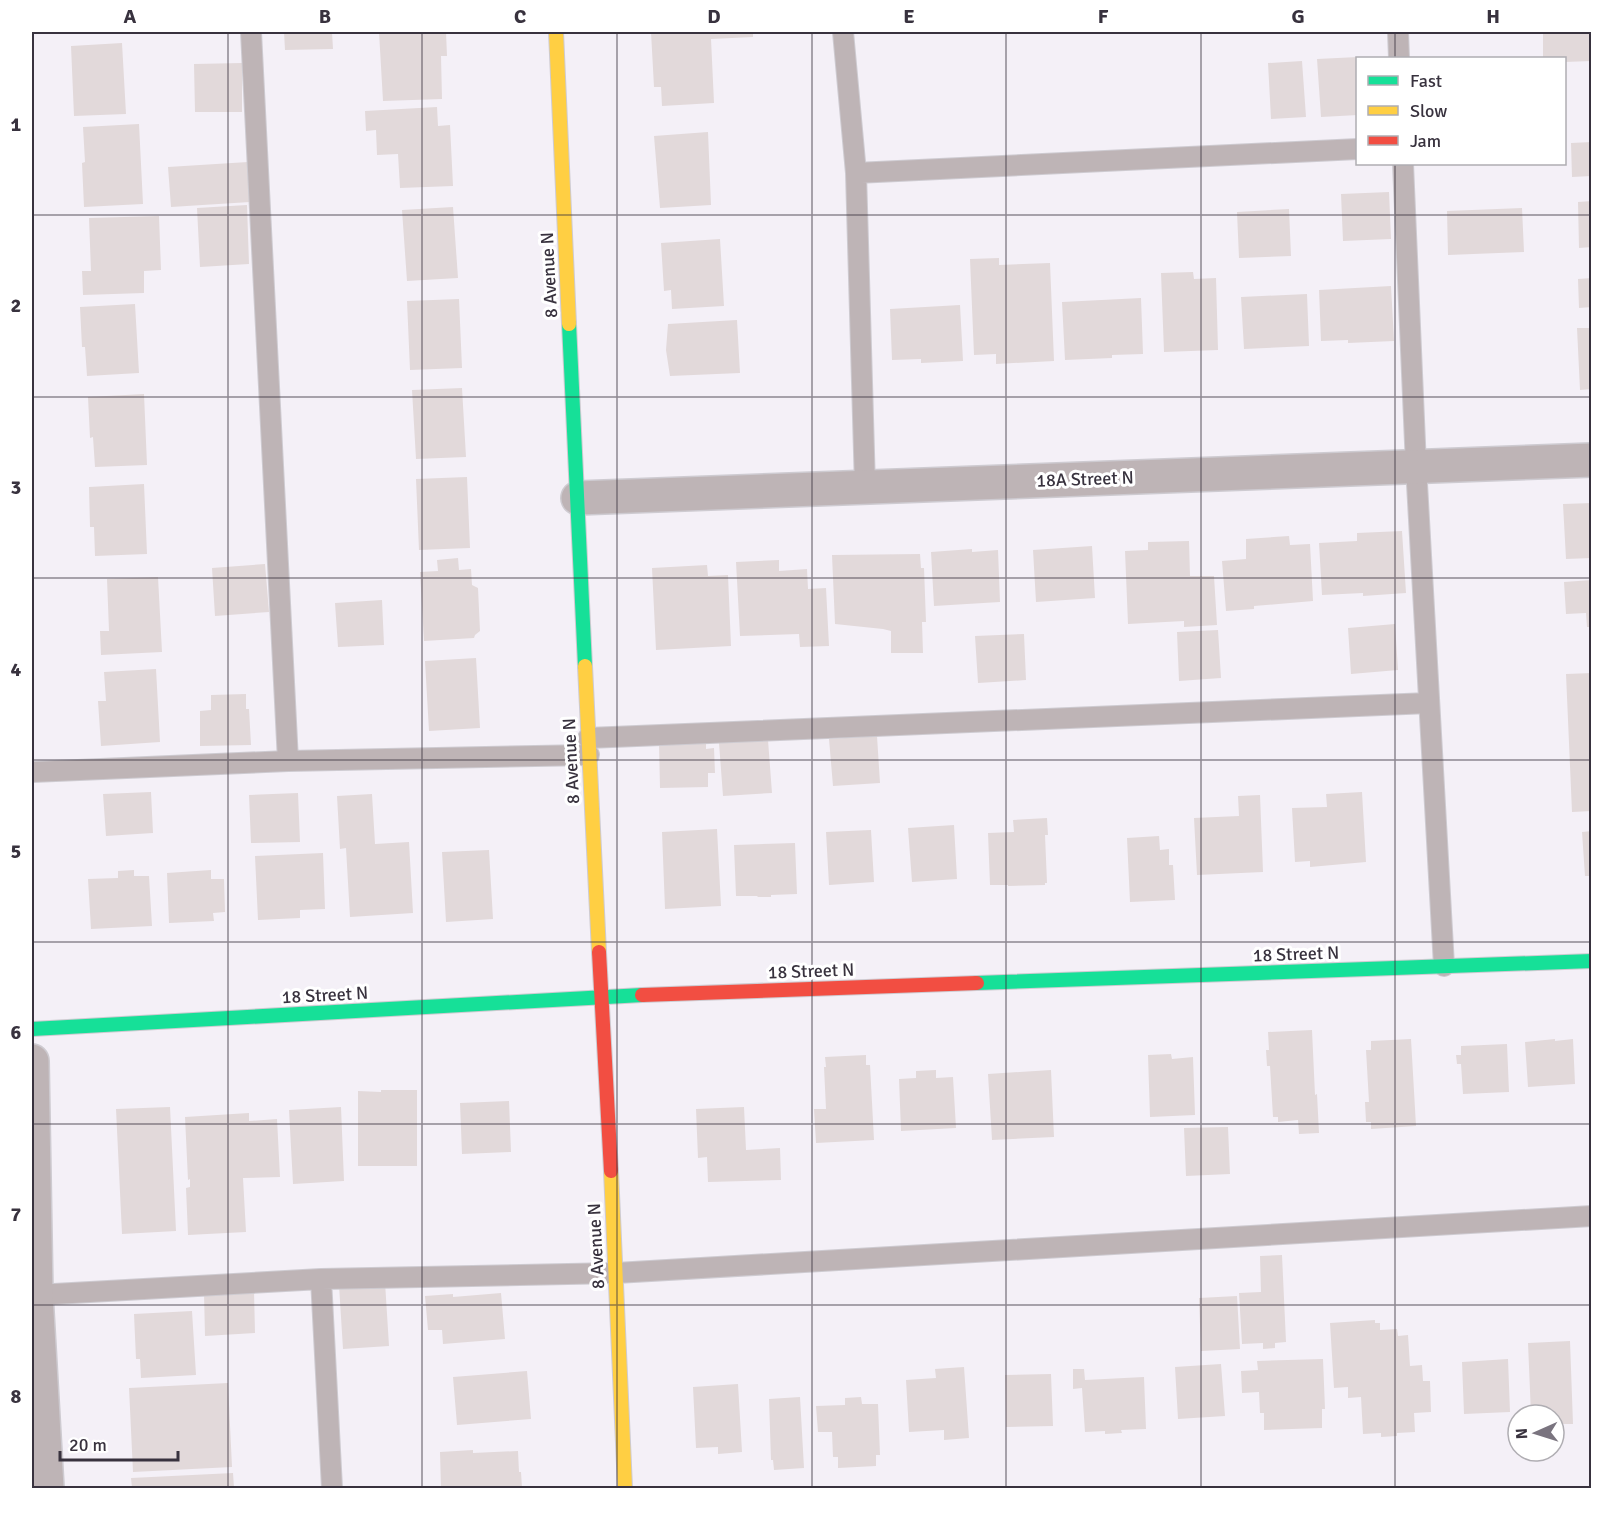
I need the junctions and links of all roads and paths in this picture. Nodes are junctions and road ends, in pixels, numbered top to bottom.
1 (251, 32) edge
2 (556, 32) edge
3 (843, 32) edge
4 (1398, 32) edge
5 (1399, 57) edge
6 (1356, 149) edge
7 (1403, 165) edge
8 (856, 173) junction
9 (1592, 460) edge
10 (1416, 466) junction
11 (865, 487) junction
12 (578, 498) junction
13 (1429, 703) junction
14 (589, 746) junction
15 (288, 761) junction
16 (32, 772) edge
17 (1592, 961) edge
18 (1444, 966) junction
19 (600, 997) junction
20 (32, 1029) edge
21 (32, 1061) edge
22 (1592, 1215) edge
23 (616, 1273) junction
24 (321, 1279) junction
25 (36, 1295) junction
26 (47, 1488) edge
27 (332, 1488) edge
28 (625, 1488) edge

1 - 15 lane
2 - 12 street, 8 Avenue N
3 - 8 lane
4 - 5 lane
6 - 8 lane
7 - 10 lane
8 - 11 lane
9 - 10 street, 18A Street N
10 - 11 street, 18A Street N
10 - 13 lane
11 - 12 street, 18A Street N
12 - 14 street, 8 Avenue N
13 - 14 lane
13 - 18 lane
14 - 15 lane
14 - 19 street, 8 Avenue N
15 - 16 lane
17 - 18 street, 18 Street N
18 - 19 street, 18 Street N
19 - 20 street, 18 Street N
19 - 23 street, 8 Avenue N
21 - 25 street
22 - 23 lane
23 - 24 lane
23 - 28 street, 8 Avenue N
24 - 25 lane
24 - 27 lane
25 - 26 street

